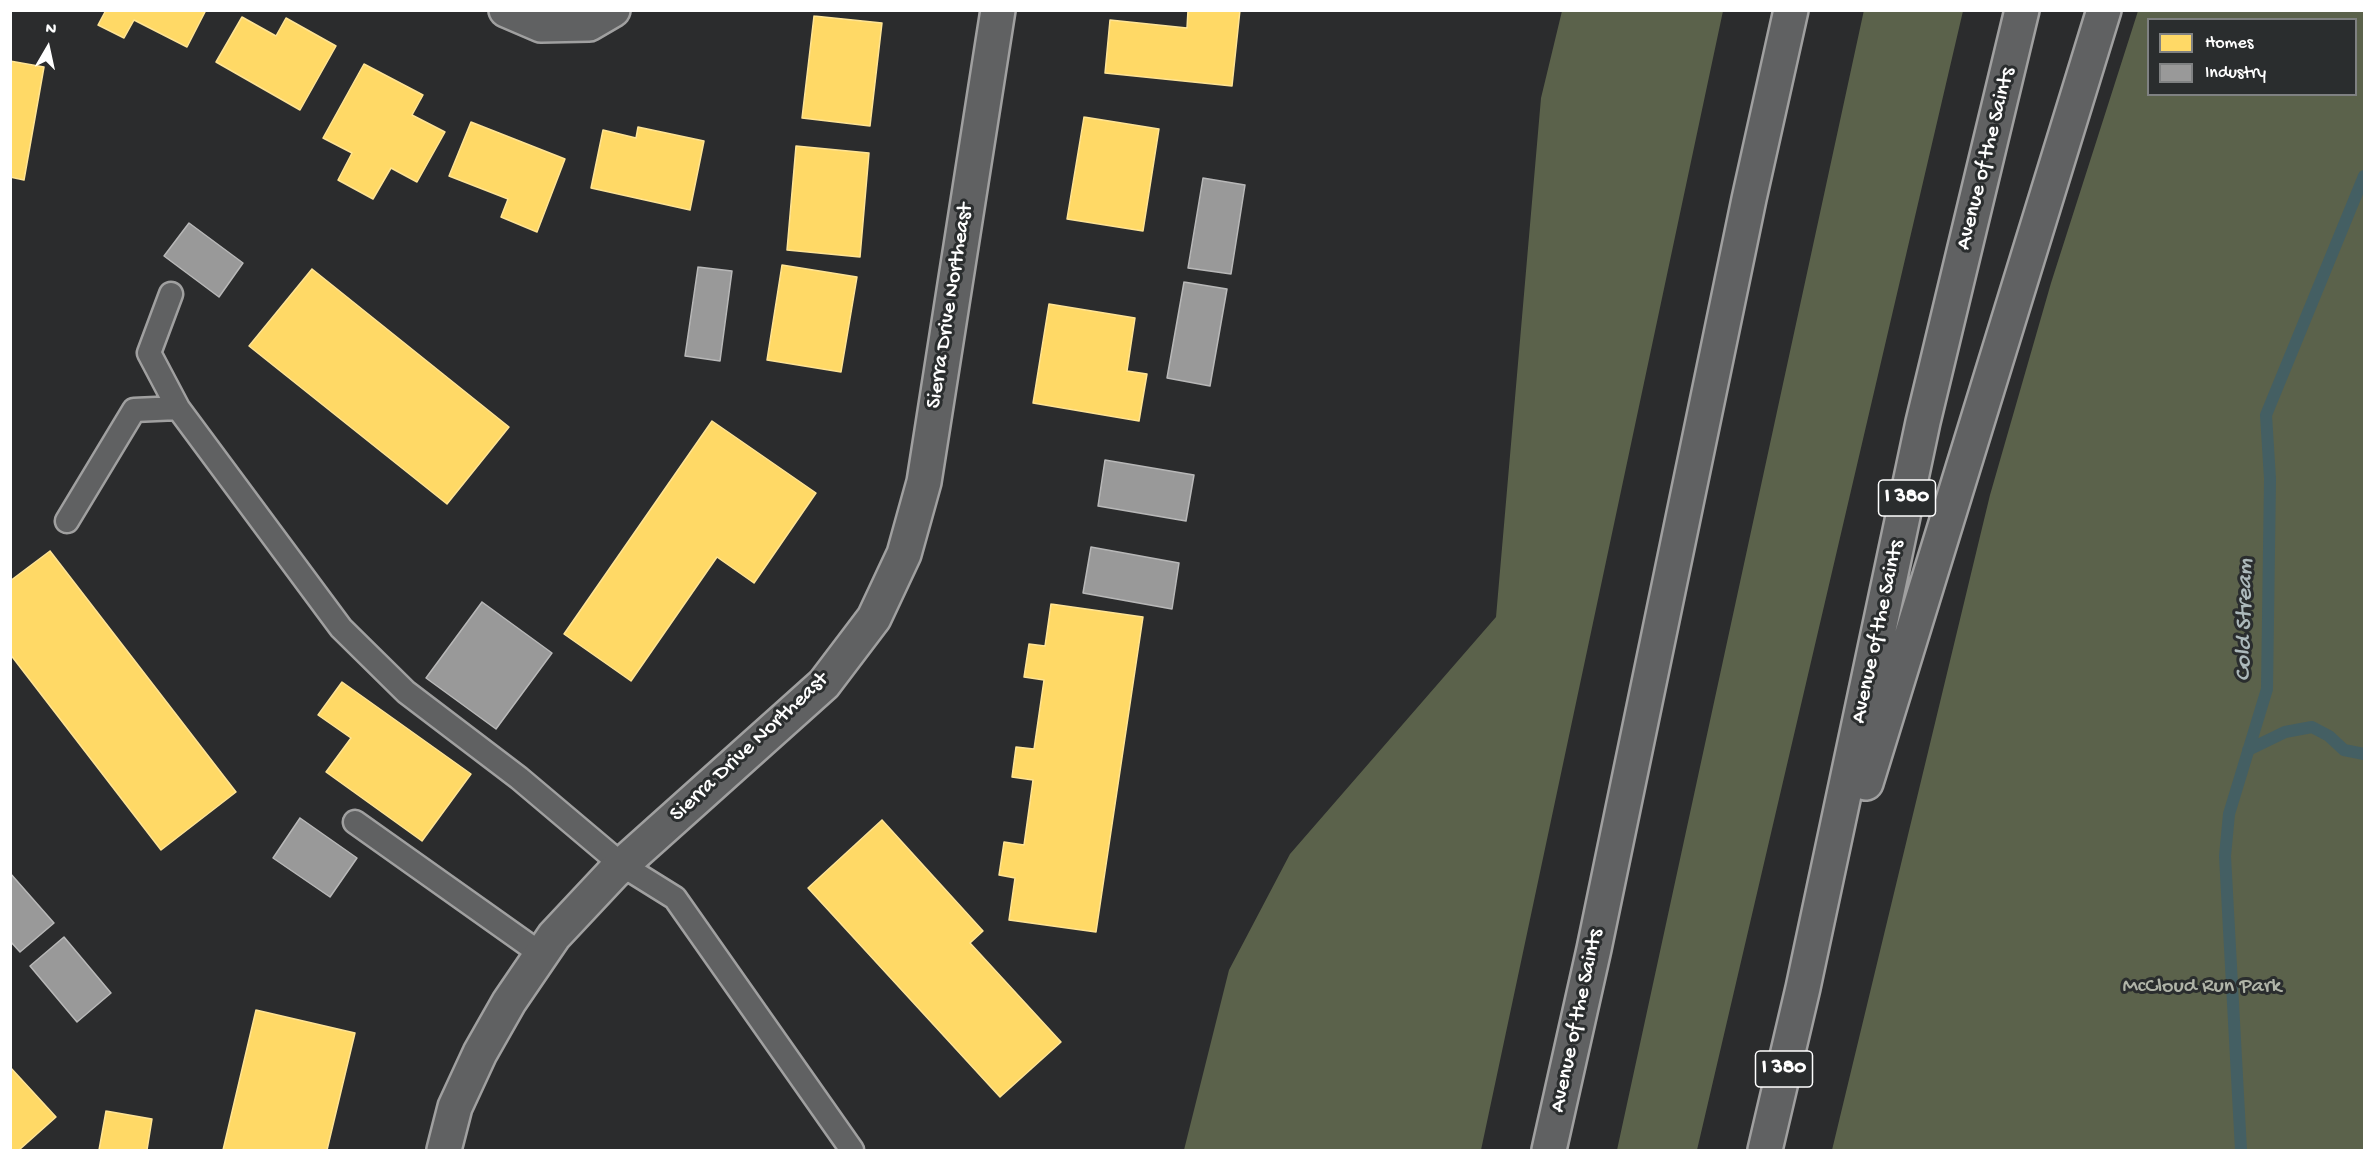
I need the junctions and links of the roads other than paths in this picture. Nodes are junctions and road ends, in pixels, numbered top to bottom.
1 (506, 10) edge
2 (613, 10) edge
3 (998, 10) edge
4 (1772, 10) edge
5 (1791, 10) edge
6 (2022, 10) edge
7 (2104, 10) edge
8 (1749, 199) junction
9 (171, 294) dead end
10 (178, 408) junction
11 (67, 521) dead end
12 (356, 822) dead end
13 (622, 864) junction
14 (541, 954) junction
15 (1803, 988) junction
16 (444, 1150) edge
17 (852, 1150) edge
18 (1549, 1150) edge
19 (1765, 1150) edge

1 - 2 main road
3 - 13 main road, Sierra Drive Northeast
4 - 8 main road
5 - 8 main road, Avenue of the Saints
6 - 15 main road, Avenue of the Saints / I 380
7 - 15 main road
8 - 18 main road, Avenue of the Saints
9 - 10 lane
10 - 11 lane
10 - 13 lane
12 - 14 lane
13 - 14 main road, Sierra Drive Northeast
13 - 17 lane
14 - 16 main road, Sierra Drive Northeast
15 - 19 main road, Avenue of the Saints / I 380

